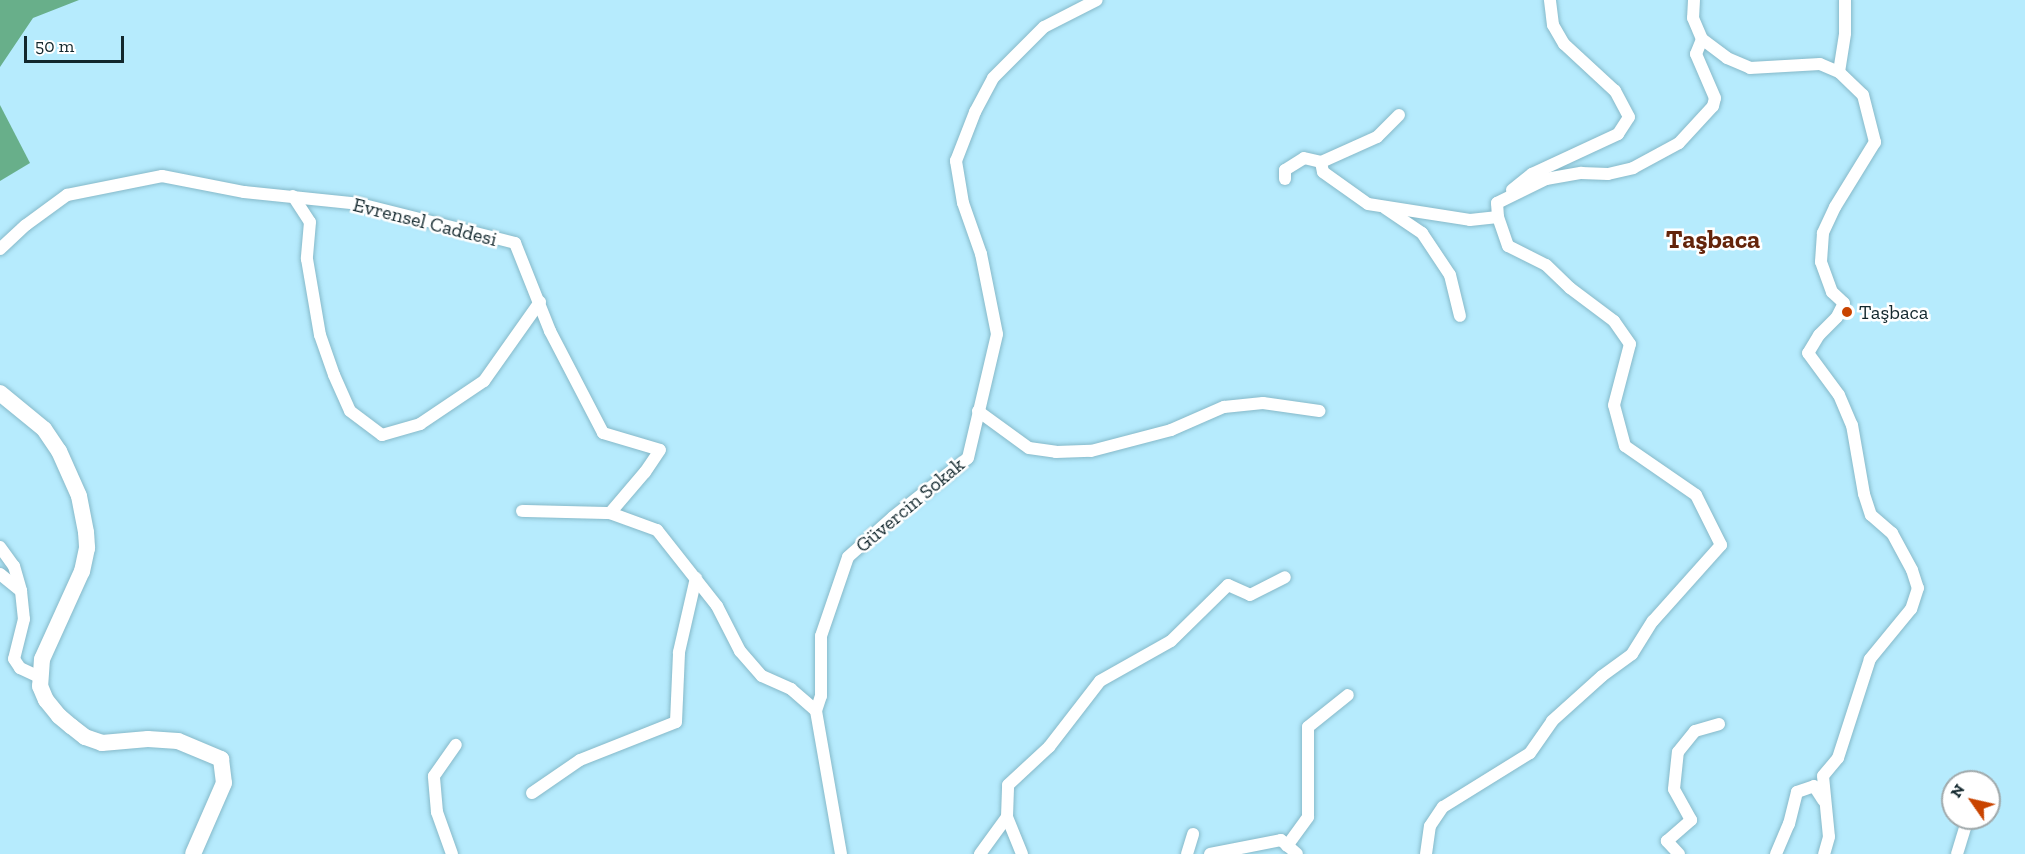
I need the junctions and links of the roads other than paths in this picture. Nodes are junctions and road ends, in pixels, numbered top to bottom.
1 (1097, 0) edge
2 (1550, 0) edge
3 (1694, 0) edge
4 (1845, 0) edge
5 (1702, 39) junction
6 (1839, 72) junction
7 (1399, 115) dead end
8 (1321, 162) junction
9 (1285, 179) dead end
10 (293, 196) junction
11 (1497, 203) junction
12 (1382, 206) junction
13 (1498, 217) junction
14 (0, 249) edge
15 (540, 302) junction
16 (1460, 316) dead end
17 (0, 393) edge
18 (978, 411) junction
19 (1318, 411) dead end
20 (522, 512) dead end
21 (610, 513) junction
22 (0, 547) edge
23 (0, 574) edge
24 (1285, 577) dead end
25 (696, 578) junction
26 (21, 591) junction
27 (41, 678) junction
28 (1347, 695) dead end
29 (816, 711) junction
30 (1719, 724) dead end
31 (456, 745) dead end
32 (532, 793) dead end
33 (1825, 802) junction
34 (1007, 817) junction
35 (1965, 830) edge
36 (1193, 834) dead end
37 (1292, 850) edge
38 (193, 854) edge
39 (452, 854) edge
40 (841, 854) edge
41 (980, 854) edge
42 (1022, 854) edge
43 (1187, 854) edge
44 (1210, 854) edge
45 (1426, 854) edge
46 (1679, 854) edge
47 (1776, 854) edge
48 (1824, 854) edge
49 (1957, 854) edge

1 - 18 street, Güvercin Sokak
2 - 11 street
3 - 5 street
4 - 6 street
5 - 6 street
5 - 11 street
6 - 33 street
7 - 8 street
8 - 9 street
8 - 12 street
10 - 14 street, Evrensel Caddesi
10 - 15 street, Evrensel Caddesi
10 - 15 street
11 - 13 street
12 - 13 street
12 - 16 street
13 - 45 street
15 - 21 street, Evrensel Caddesi
17 - 27 street
18 - 19 street
18 - 29 street, Güvercin Sokak
20 - 21 street
21 - 25 street
22 - 26 street
23 - 26 street
24 - 34 street
25 - 29 street
25 - 32 street
26 - 27 street
27 - 38 street
28 - 37 street
29 - 40 street, Güvercin Sokak
30 - 46 street
31 - 39 street
33 - 47 street
33 - 48 street
34 - 41 street
34 - 42 street
35 - 49 street
36 - 43 street
37 - 44 street

